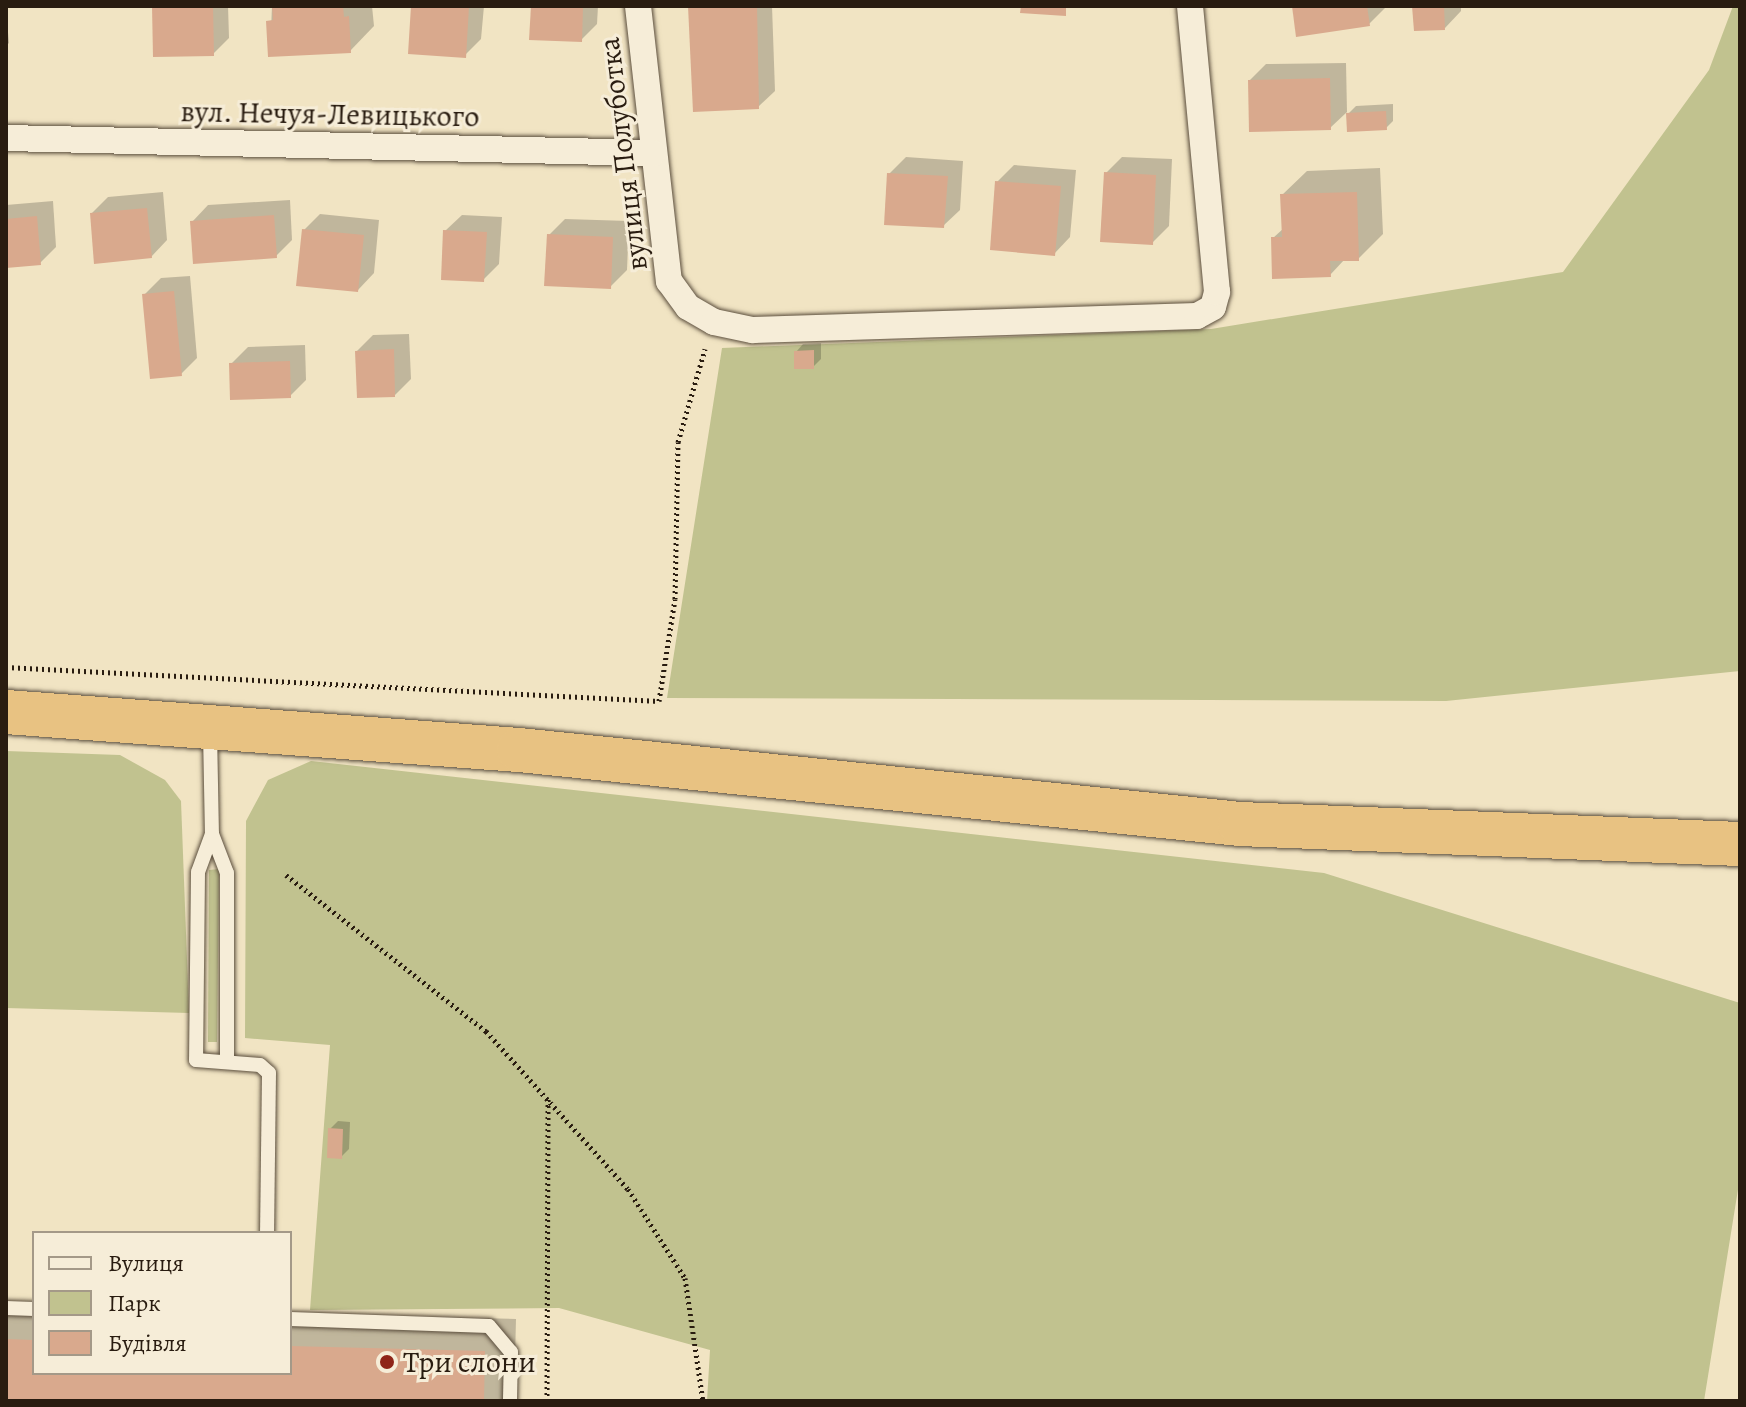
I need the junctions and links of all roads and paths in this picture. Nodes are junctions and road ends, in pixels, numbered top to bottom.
1 (638, 6) edge
2 (1190, 6) edge
3 (6, 138) edge
4 (653, 153) junction
5 (714, 322) junction
6 (6, 667) edge
7 (6, 712) edge
8 (210, 727) junction
9 (212, 834) junction
10 (1731, 844) edge
11 (286, 875) dead end
12 (227, 1062) junction
13 (548, 1098) junction
14 (267, 1231) edge
15 (6, 1308) edge
16 (32, 1309) edge
17 (292, 1319) edge
18 (510, 1401) edge
19 (547, 1401) edge
20 (703, 1401) edge

1 - 4 street, вулиця Полуботка
2 - 5 street
3 - 4 street, вул. Нечуя-Левицького
4 - 5 street, вулиця Полуботка
5 - 6 path
7 - 8 highway
8 - 9 lane
8 - 10 highway
9 - 12 lane
9 - 12 lane
11 - 13 path
12 - 14 lane
13 - 19 path
13 - 20 path
15 - 16 lane
17 - 18 lane

